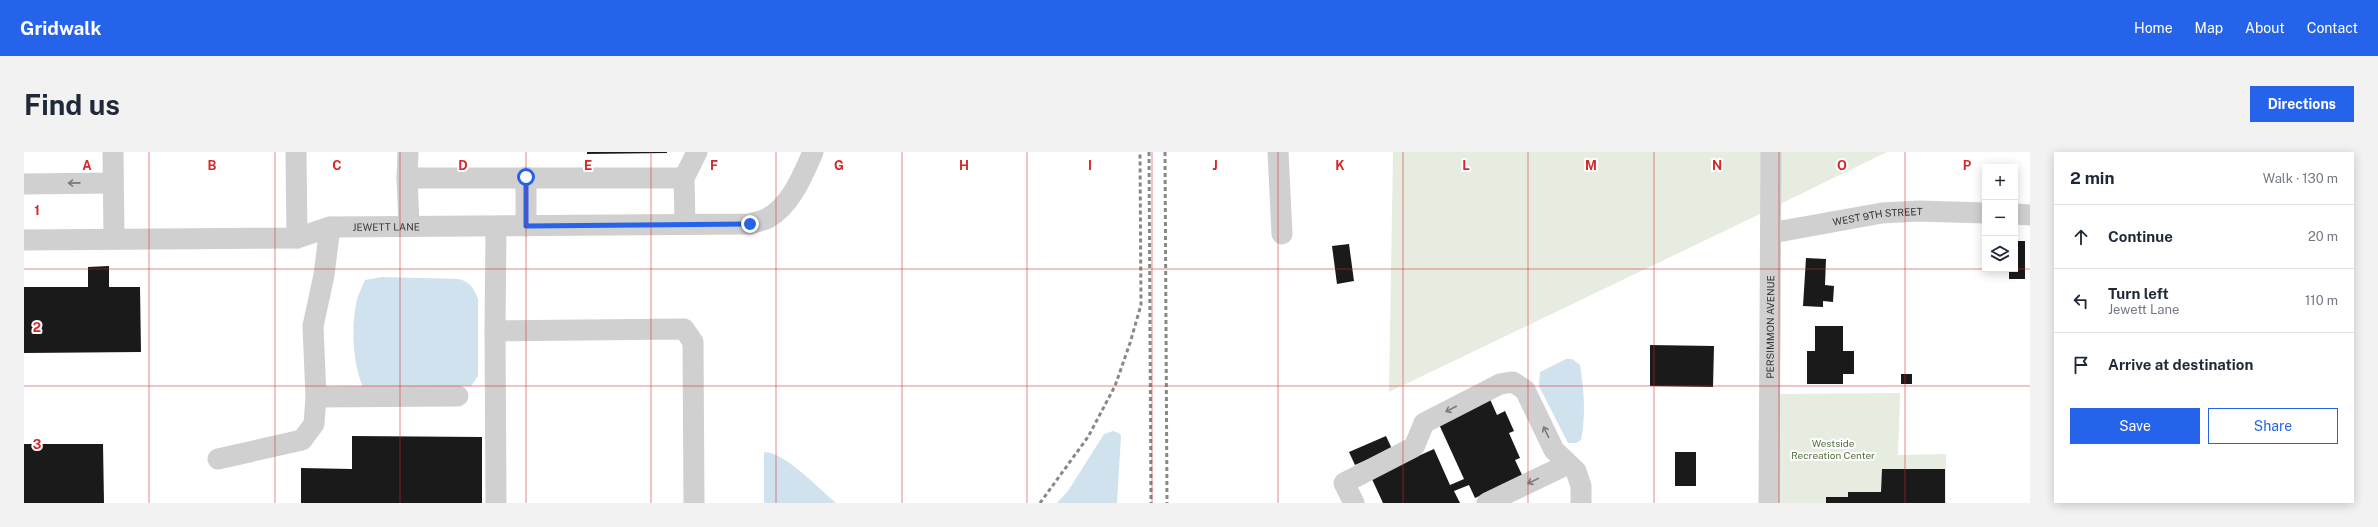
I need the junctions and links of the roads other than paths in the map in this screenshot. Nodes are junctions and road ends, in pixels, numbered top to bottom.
1 (113, 152) edge
2 (296, 152) edge
3 (408, 152) edge
4 (697, 152) edge
5 (813, 152) edge
6 (1278, 152) edge
7 (1771, 152) edge
8 (526, 177) junction
9 (407, 178) junction
10 (684, 178) junction
11 (113, 183) junction
12 (24, 184) edge
13 (1982, 213) edge
14 (2018, 214) edge
15 (2030, 215) edge
16 (685, 223) junction
17 (409, 226) junction
18 (526, 226) junction
19 (330, 227) junction
20 (496, 227) junction
21 (1771, 233) junction
22 (1282, 234) dead end
23 (298, 238) junction
24 (114, 239) junction
25 (24, 240) edge
26 (495, 332) junction
27 (458, 396) dead end
28 (316, 397) junction
29 (218, 459) dead end
30 (1568, 464) junction
31 (496, 503) edge
32 (694, 503) edge
33 (1354, 503) edge
34 (1487, 503) edge
35 (1580, 503) edge
36 (1769, 503) edge

1 - 11 street
2 - 23 street
3 - 9 street
4 - 10 street
5 - 16 street, JEWETT LANE
6 - 22 street
7 - 21 street, PERSIMMON AVENUE
8 - 9 street
8 - 10 street
8 - 18 street
9 - 17 street
10 - 16 street
11 -> 12 street
11 - 24 street
13 - 21 street, WEST 9TH STREET
14 - 15 street
16 - 18 street, JEWETT LANE
17 - 19 street, JEWETT LANE
17 - 20 street, JEWETT LANE
18 - 20 street, JEWETT LANE
19 - 23 street, JEWETT LANE
19 - 28 street
20 - 26 street
21 - 36 street, PERSIMMON AVENUE
23 - 24 street, JEWETT LANE
24 - 25 street, JEWETT LANE
26 - 31 street
26 - 32 street
27 - 28 street
28 - 29 street
30 -> 33 street
30 -> 34 street
30 - 35 street

